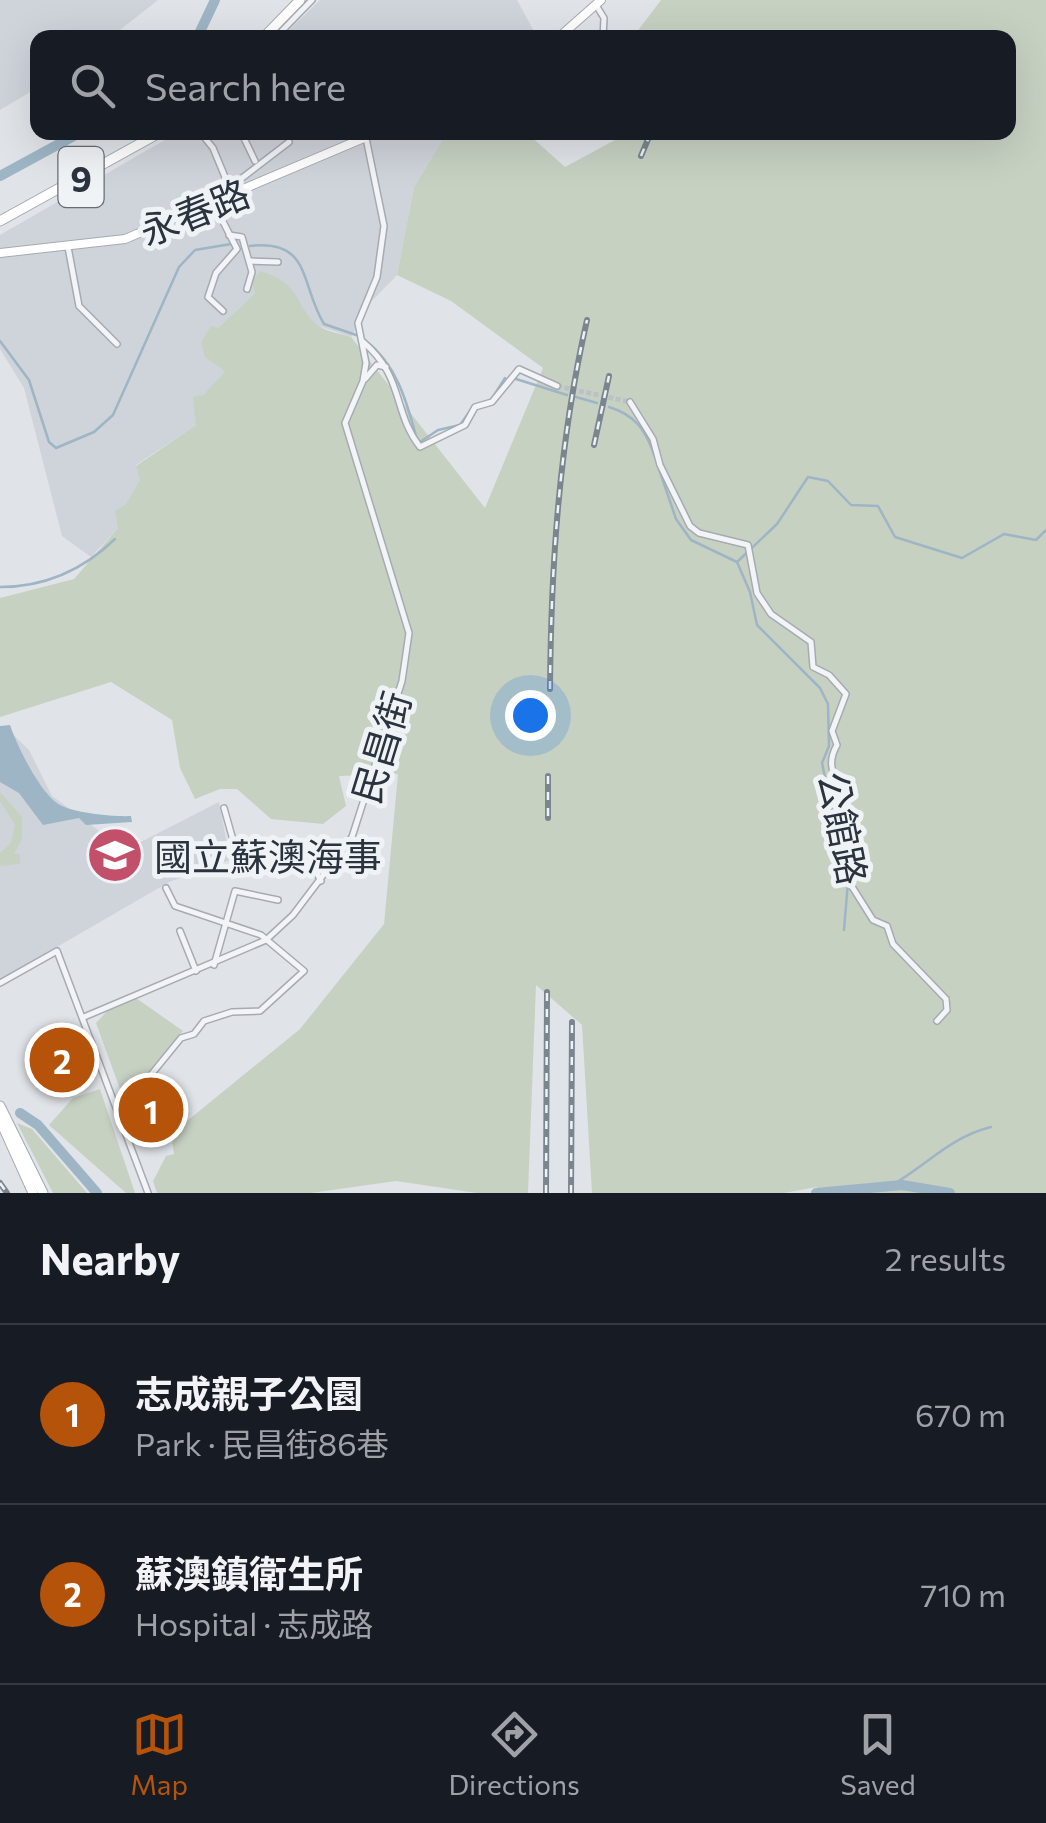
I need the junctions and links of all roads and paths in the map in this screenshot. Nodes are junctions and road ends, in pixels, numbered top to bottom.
1 (306, 0) edge
2 (599, 2) edge
3 (278, 30) edge
4 (567, 30) edge
5 (603, 30) edge
6 (137, 140) edge
7 (149, 140) edge
8 (206, 140) edge
9 (245, 140) edge
10 (361, 140) edge
11 (366, 140) edge
12 (289, 142) dead end
13 (254, 161) dead end
14 (231, 192) junction
15 (214, 204) junction
16 (0, 220) edge
17 (229, 234) junction
18 (68, 247) junction
19 (0, 253) edge
20 (250, 261) junction
21 (278, 262) dead end
22 (246, 289) dead end
23 (223, 311) dead end
24 (360, 340) junction
25 (116, 344) dead end
26 (386, 366) junction
27 (363, 381) junction
28 (557, 386) tunnel mouth
29 (630, 402) dead end
30 (224, 808) dead end
31 (233, 840) dead end
32 (268, 843) dead end
33 (320, 881) junction
34 (166, 888) dead end
35 (278, 900) dead end
36 (226, 924) junction
37 (180, 931) dead end
38 (266, 940) junction
39 (214, 964) junction
40 (196, 971) junction
41 (0, 984) edge
42 (84, 1017) junction
43 (937, 1021) dead end
44 (0, 1106) edge
45 (119, 1114) junction
46 (3, 1120) edge
47 (34, 1193) edge
48 (43, 1193) edge
49 (148, 1193) edge

1 - 3 main road
2 - 4 street
2 - 5 street
6 - 16 main road, 9
7 - 16 main road, 9
8 - 14 street
9 - 13 street
10 - 14 street, 永春路
11 - 24 street
12 - 14 street
14 - 15 street, 永春路
15 - 17 street
15 - 18 street, 永春路
17 - 20 street
17 - 23 street
18 - 19 street, 永春路
18 - 25 street
20 - 21 street
20 - 22 street
24 - 26 street
24 - 27 street, 民昌街
26 - 27 street
26 - 28 street
27 - 33 street, 民昌街
29 - 43 street, 公館路
30 - 31 street
32 - 33 street
33 - 38 street, 民昌街
34 - 36 street
35 - 36 street
36 - 38 street
36 - 39 street
37 - 40 street
38 - 39 street, 民昌街
38 - 45 street
39 - 40 street, 民昌街
40 - 42 street, 民昌街
41 - 42 street
42 - 45 street
44 - 46 main road
45 - 49 street
46 - 47 main road
46 - 48 main road

